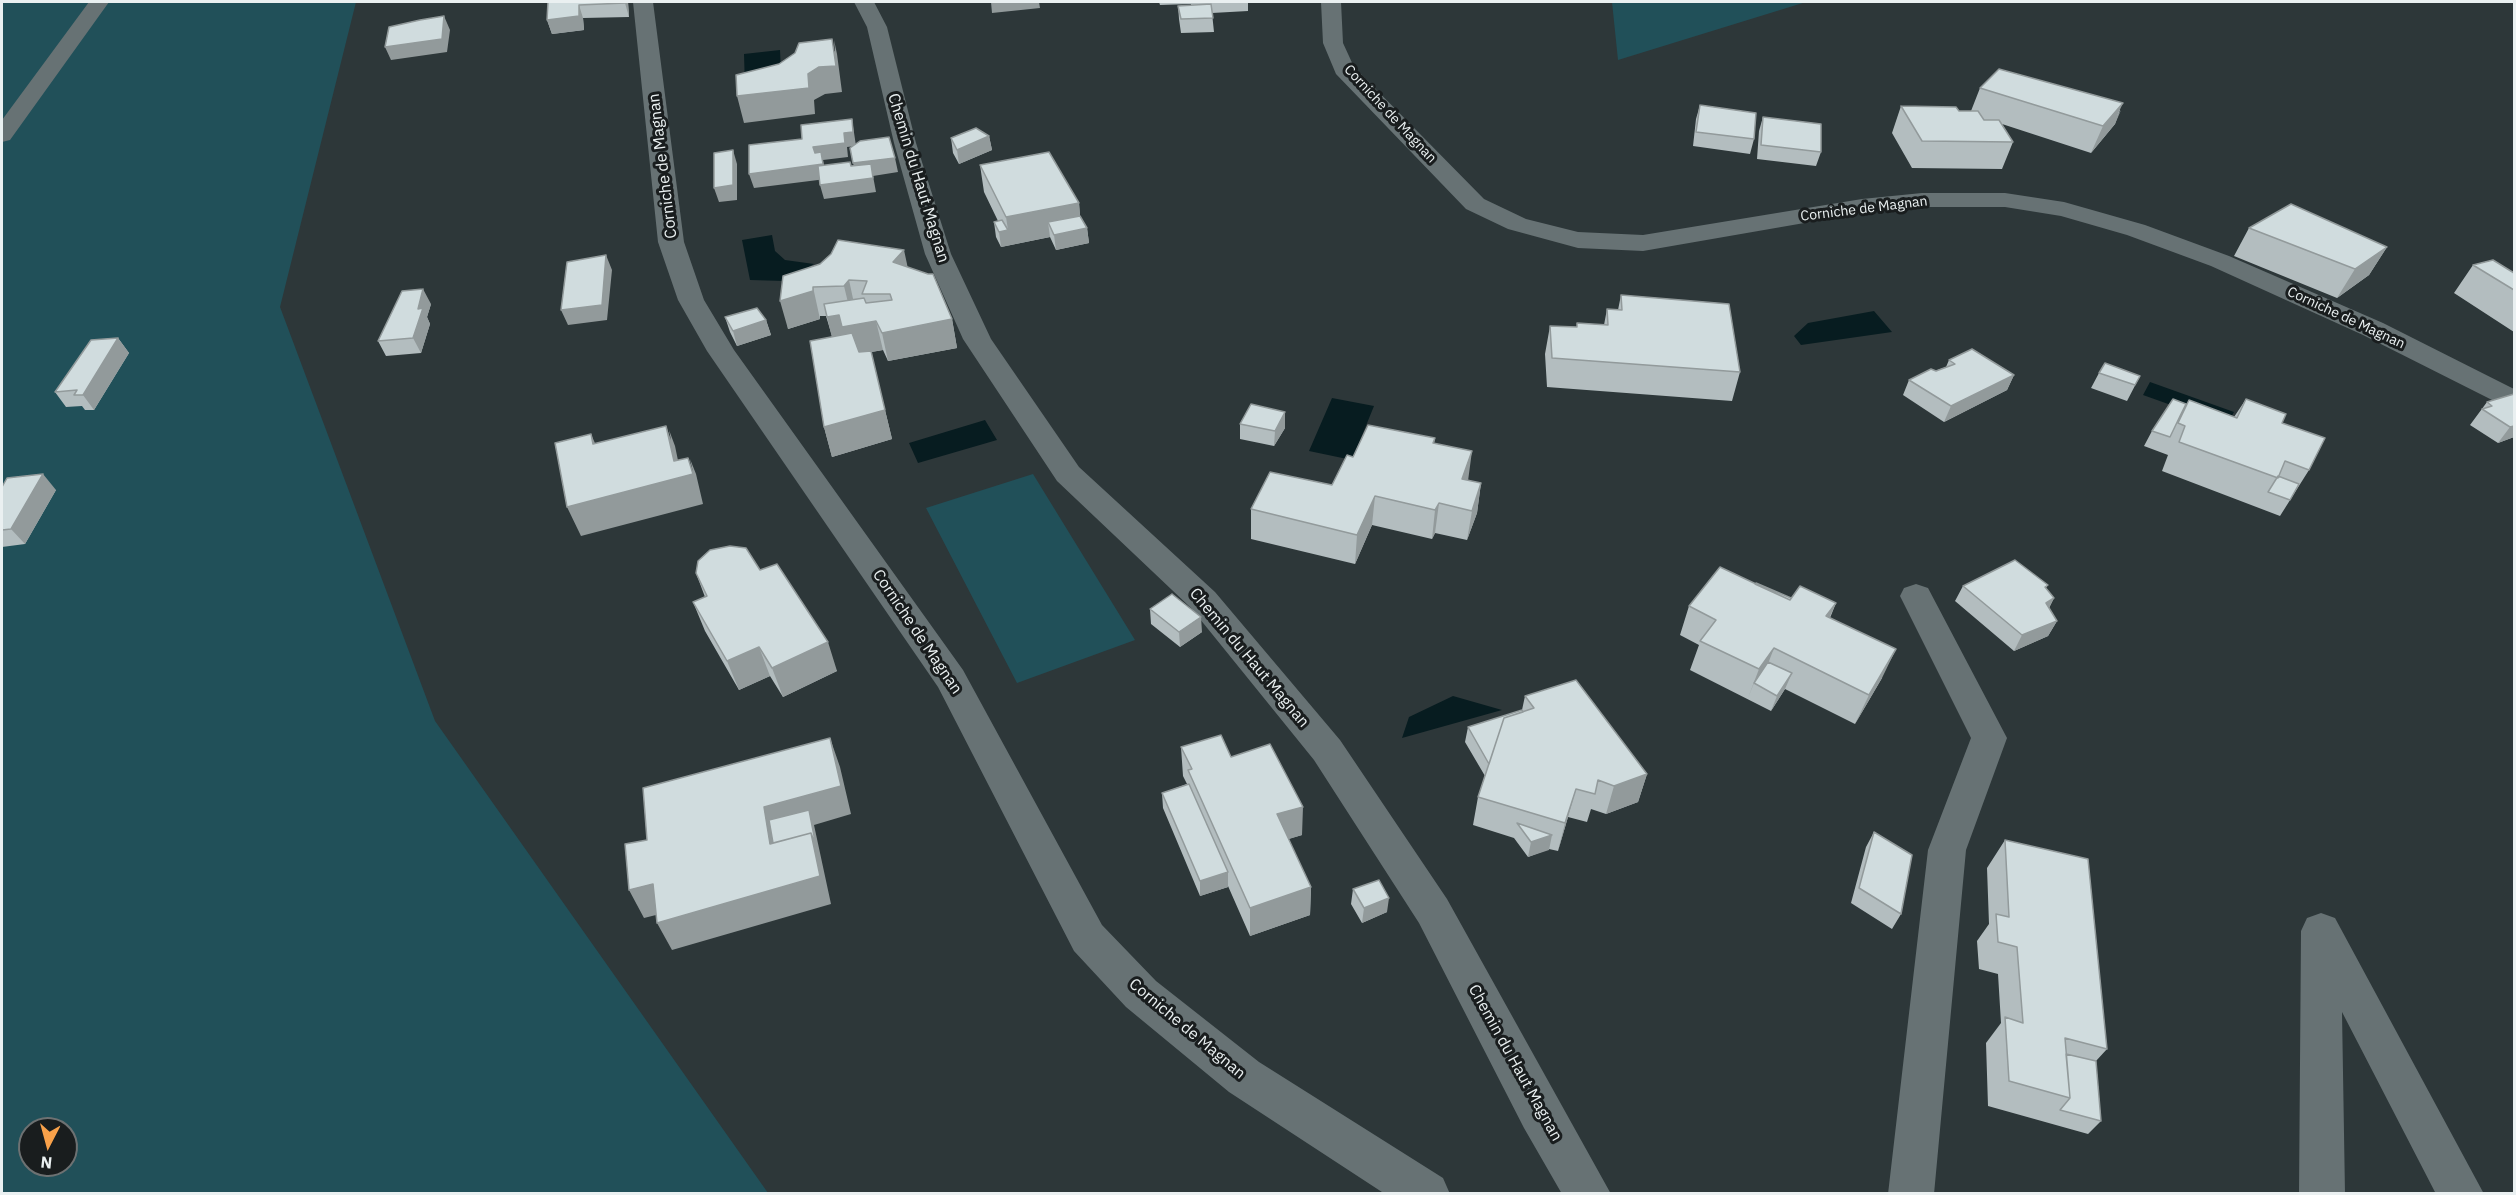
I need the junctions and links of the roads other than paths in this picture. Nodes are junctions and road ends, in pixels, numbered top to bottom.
1 (99, 2) edge
2 (643, 2) edge
3 (864, 2) edge
4 (1330, 2) edge
5 (2, 135) edge
6 (2514, 400) edge
7 (1916, 596) dead end
8 (1427, 1194) edge
9 (1588, 1194) edge
10 (1911, 1194) edge
11 (2322, 1194) edge
12 (2462, 1194) edge

1 - 5 street
2 - 8 street, Corniche de Magnan
3 - 9 street, Chemin du Haut Magnan
4 - 6 street, Corniche de Magnan
7 - 10 street
11 - 12 street

